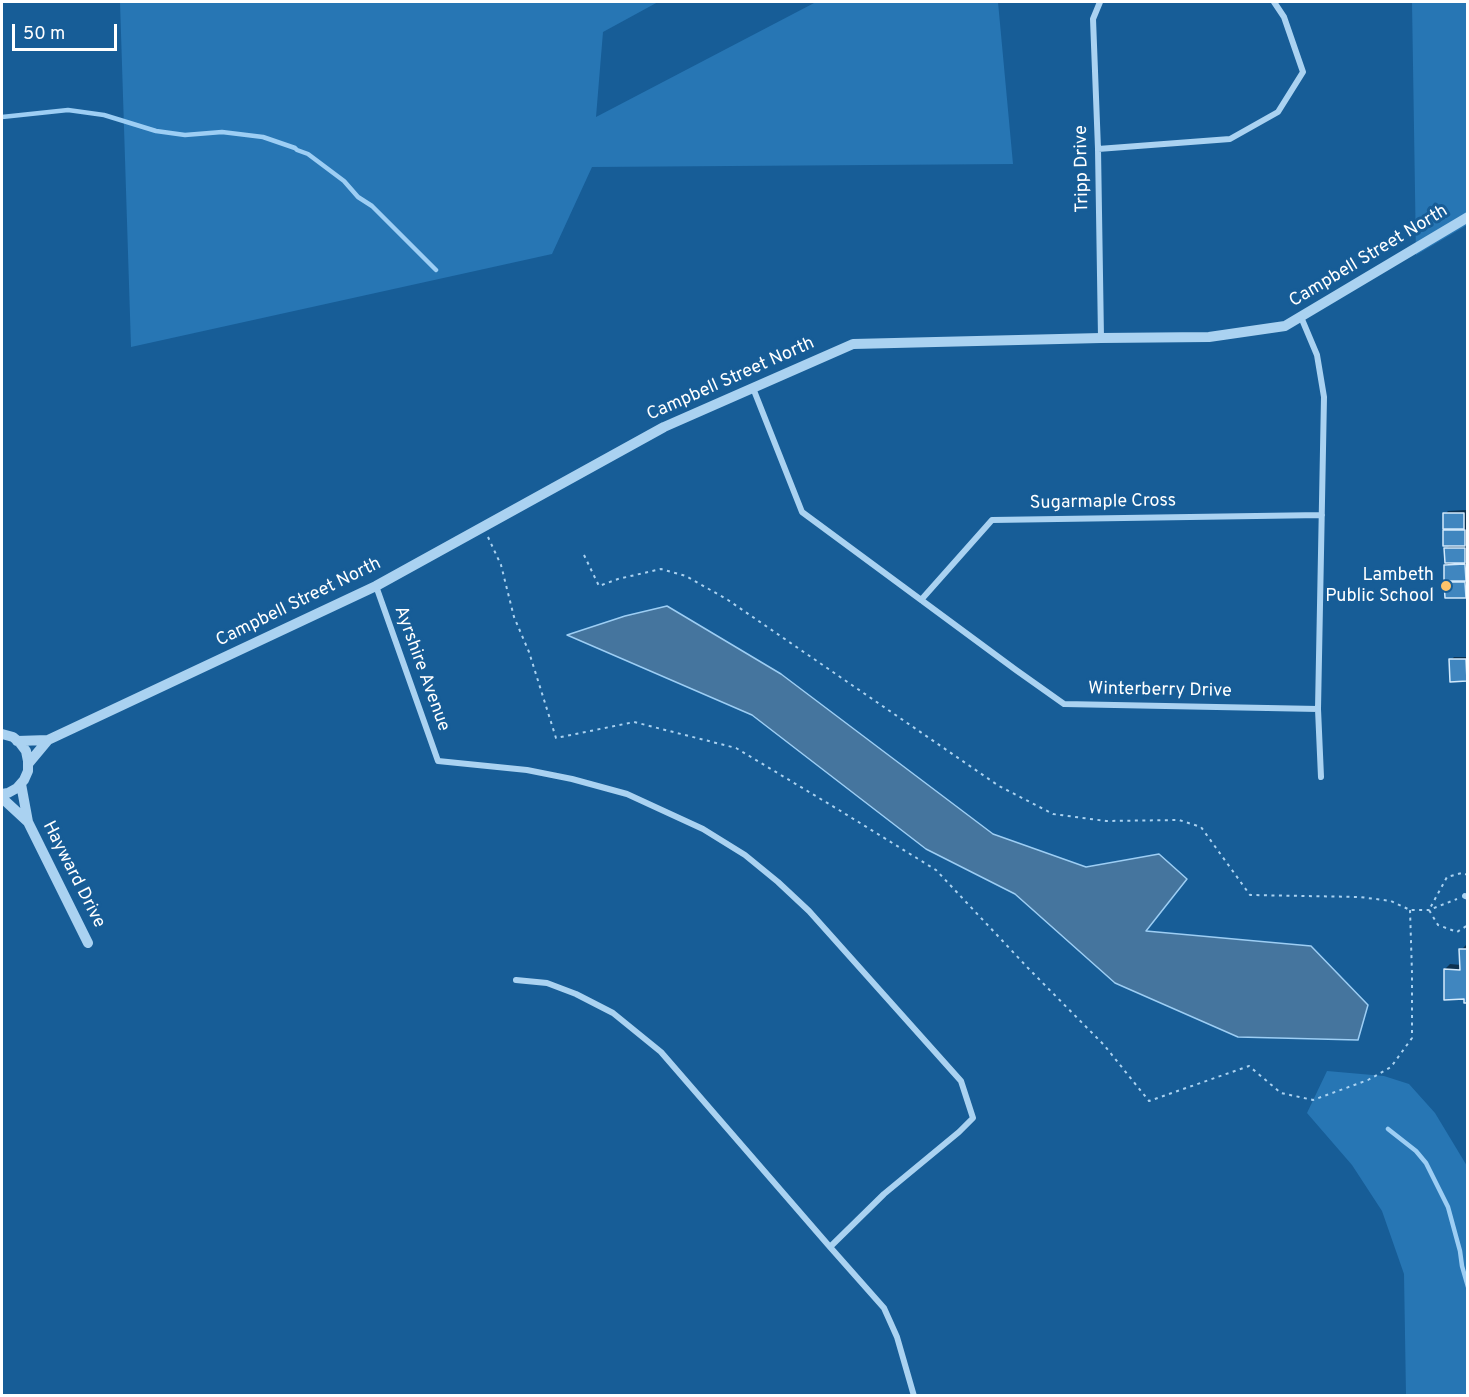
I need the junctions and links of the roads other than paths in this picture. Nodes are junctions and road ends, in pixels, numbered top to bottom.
1 (1100, 2) edge
2 (1274, 2) edge
3 (1098, 149) junction
4 (1467, 217) edge
5 (1301, 316) junction
6 (1101, 338) junction
7 (753, 388) junction
8 (1322, 515) junction
9 (376, 586) junction
10 (921, 600) junction
11 (1318, 709) junction
12 (2, 734) edge
13 (48, 740) junction
14 (17, 741) junction
15 (28, 764) junction
16 (1321, 777) dead end
17 (21, 783) junction
18 (2, 796) edge
19 (28, 822) junction
20 (88, 943) dead end
21 (516, 980) dead end
22 (830, 1247) junction
23 (914, 1395) edge

1 - 3 street, Tripp Drive
2 - 3 street
3 - 6 street, Tripp Drive
4 - 5 street, Campbell Street North
5 - 6 street, Campbell Street North
5 - 8 street
6 - 7 street, Campbell Street North
7 - 9 street, Campbell Street North
7 - 10 street, Winterberry Drive
8 - 10 street, Sugarmaple Cross
8 - 11 street
9 - 13 street, Campbell Street North
9 - 22 street, Ayrshire Avenue
10 - 11 street, Winterberry Drive
11 - 16 street
12 - 14 street
13 - 14 street, Campbell Street North
13 - 15 street, Campbell Street North
14 - 15 street
15 - 17 street, Campbell Street North
17 - 18 street
17 - 19 street, Hayward Drive
18 - 19 street, Hayward Drive
19 - 20 street, Hayward Drive
21 - 22 street
22 - 23 street

